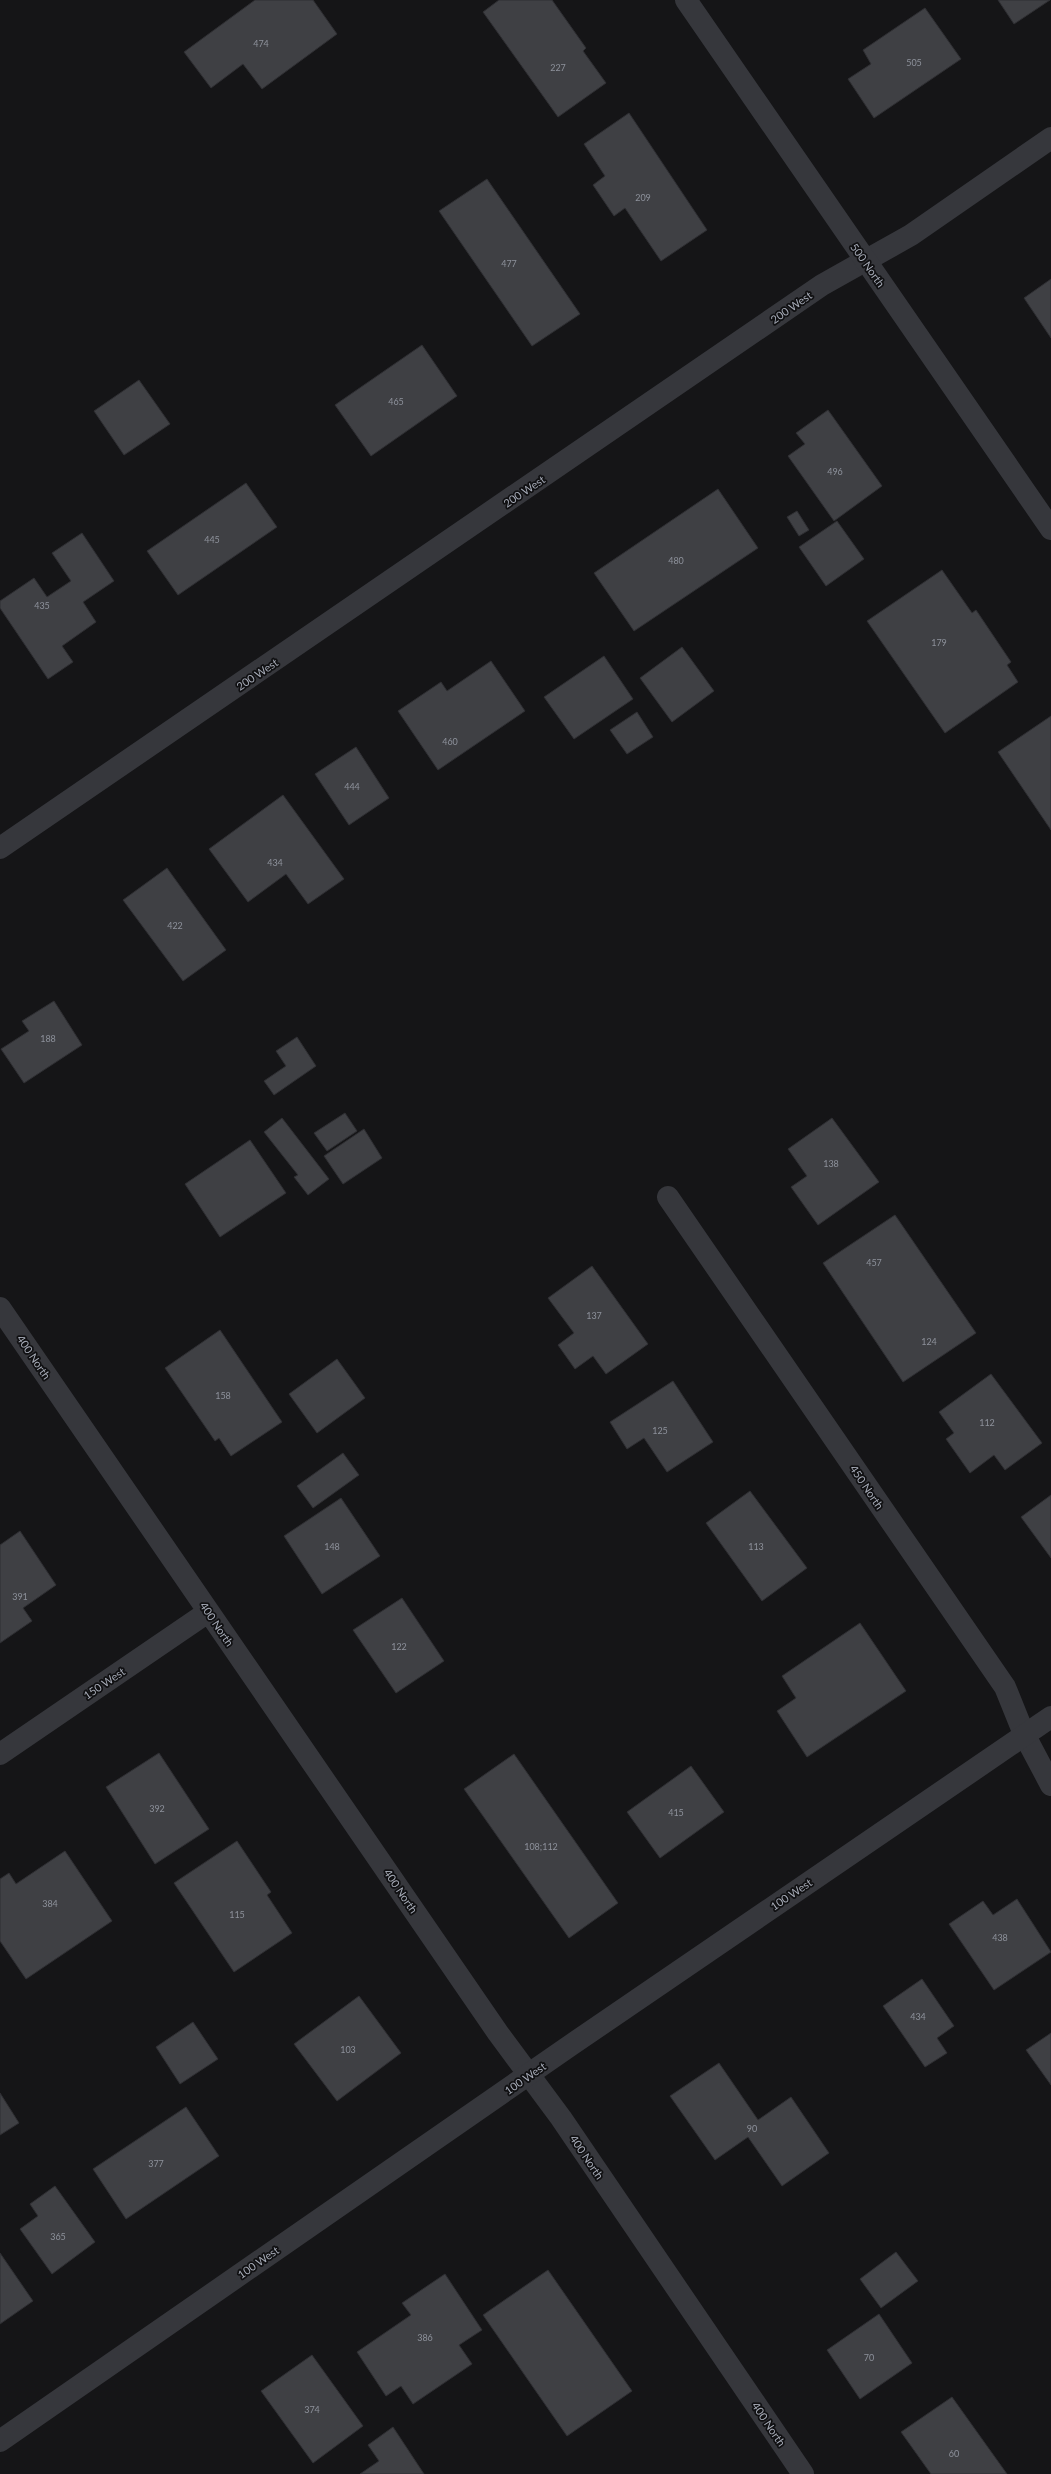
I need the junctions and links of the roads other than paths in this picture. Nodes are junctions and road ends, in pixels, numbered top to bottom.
1 (686, 0) edge
2 (1051, 138) edge
3 (866, 261) junction
4 (1051, 529) edge
5 (0, 848) edge
6 (668, 1197) dead end
7 (0, 1308) edge
8 (208, 1612) junction
9 (1051, 1717) edge
10 (1024, 1734) junction
11 (0, 1754) edge
12 (1051, 1785) edge
13 (530, 2075) junction
14 (0, 2441) edge
15 (803, 2474) edge

1 - 3 street, 500 North
2 - 3 street, 200 West
3 - 4 street, 500 North
3 - 5 street, 200 West
6 - 10 street, 450 North
7 - 8 street, 400 North
8 - 11 street, 150 West
8 - 13 street, 400 North
9 - 10 street, 100 West
10 - 12 street, 450 North
10 - 13 street, 100 West
13 - 14 street, 100 West
13 - 15 street, 400 North

